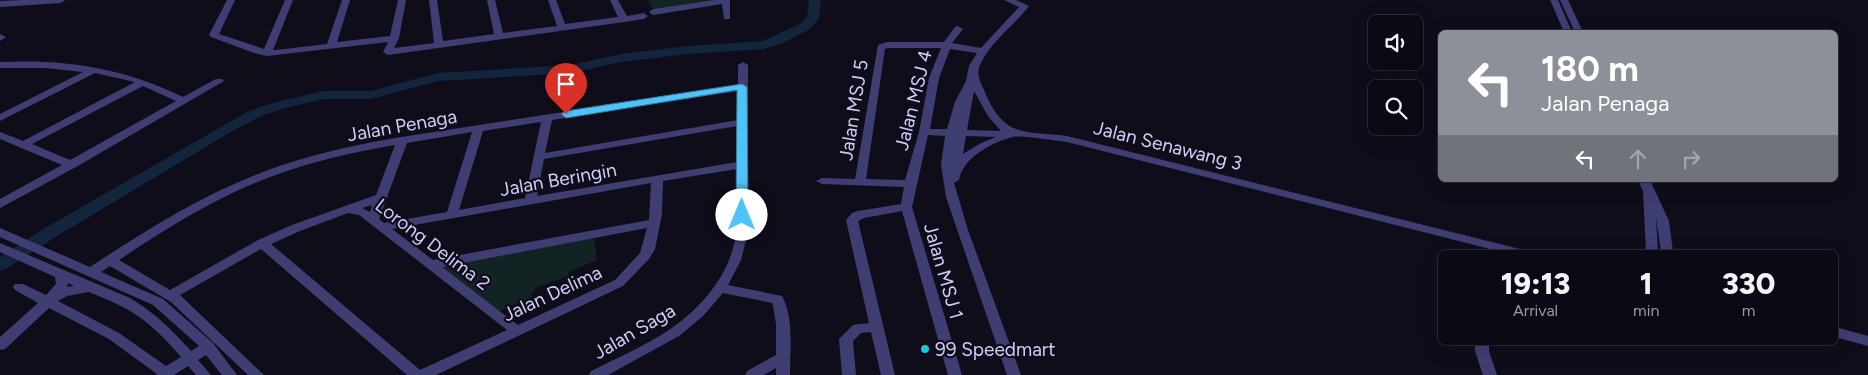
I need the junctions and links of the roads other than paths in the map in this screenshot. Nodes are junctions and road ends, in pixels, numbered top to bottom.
1 (61, 0) edge
2 (231, 0) edge
3 (290, 0) edge
4 (346, 0) edge
5 (402, 0) edge
6 (433, 0) edge
7 (491, 0) edge
8 (552, 0) edge
9 (614, 0) edge
10 (1008, 0) edge
11 (1554, 0) edge
12 (1564, 0) edge
13 (726, 1) edge
14 (0, 4) edge
15 (727, 18) dead end
16 (624, 19) junction
17 (562, 28) junction
18 (958, 29) dead end
19 (1567, 30) edge
20 (1578, 30) edge
21 (499, 36) junction
22 (394, 38) junction
23 (439, 44) junction
24 (945, 45) junction
25 (331, 46) junction
26 (983, 51) junction
27 (267, 53) junction
28 (0, 65) edge
29 (743, 65) dead end
30 (974, 66) junction
31 (92, 71) junction
32 (219, 81) dead end
33 (143, 82) junction
34 (742, 87) junction
35 (184, 101) junction
36 (0, 118) edge
37 (547, 118) junction
38 (742, 122) junction
39 (479, 128) junction
40 (924, 132) junction
41 (957, 133) junction
42 (1016, 134) junction
43 (1, 136) edge
44 (402, 141) junction
45 (23, 145) junction
46 (539, 157) junction
47 (72, 165) junction
48 (742, 165) junction
49 (954, 173) junction
50 (657, 179) junction
51 (822, 180) dead end
52 (860, 182) junction
53 (909, 184) junction
54 (1646, 184) edge
55 (951, 188) junction
56 (380, 198) junction
57 (530, 202) junction
58 (0, 204) edge
59 (906, 207) junction
60 (349, 210) junction
61 (452, 215) junction
62 (654, 223) junction
63 (377, 224) junction
64 (0, 232) edge
65 (262, 244) junction
66 (2, 248) edge
67 (1483, 249) edge
68 (1652, 250) edge
69 (1668, 250) edge
70 (109, 260) junction
71 (431, 266) junction
72 (92, 272) junction
73 (61, 275) junction
74 (20, 286) dead end
75 (89, 287) junction
76 (720, 288) junction
77 (170, 295) junction
78 (49, 302) junction
79 (878, 327) junction
80 (516, 330) junction
81 (1838, 333) edge
82 (1868, 341) edge
83 (0, 344) edge
84 (1482, 345) edge
85 (208, 347) junction
86 (190, 358) junction
87 (783, 358) junction
88 (165, 374) edge
89 (204, 375) edge
90 (230, 375) edge
91 (257, 375) edge
92 (416, 375) edge
93 (423, 375) edge
94 (596, 375) edge
95 (752, 375) edge
96 (783, 375) edge
97 (849, 375) edge
98 (888, 375) edge
99 (955, 375) edge
100 (1014, 375) edge
101 (1490, 375) edge

1 - 14 street
2 - 27 street
3 - 27 street
4 - 25 street
5 - 22 street
6 - 23 street
7 - 21 street
8 - 17 street
9 - 16 street
10 - 26 street
11 - 19 street
12 - 20 street
13 - 15 street
13 - 16 street
16 - 17 street
17 - 21 street
18 - 24 street, Jalan MSJ 4
21 - 23 street
22 - 23 street
22 - 25 street
24 - 26 street
24 - 40 street, Jalan MSJ 4
24 - 52 street, Jalan MSJ 5
25 - 27 street
26 - 30 street
28 - 31 street
29 - 34 street, Jalan Saga
30 - 41 street
30 - 42 street
31 - 33 street
31 - 36 street
32 - 35 street
33 - 35 street
33 - 45 street
34 - 37 street, Jalan Penaga
34 - 38 street, Jalan Saga
35 - 47 street
37 - 39 street, Jalan Penaga
37 - 46 street
38 - 46 street
38 - 48 street, Jalan Saga
39 - 44 street, Jalan Penaga
39 - 61 street
40 - 41 street, Jalan Senawang 3
40 - 53 street, Jalan MSJ 4
41 - 42 street, Jalan Senawang 3
41 - 49 street
41 - 55 street
42 - 49 street
42 - 67 street, Jalan Senawang 3
43 - 45 street
44 - 56 street
44 - 70 street, Jalan Penaga
45 - 47 street
46 - 57 street
47 - 58 street
48 - 50 street, Jalan Beringin
48 - 76 street, Jalan Saga
49 - 55 street
50 - 57 street, Jalan Beringin
50 - 62 street, Jalan Delima
51 - 52 street
52 - 53 street
53 - 59 street, Jalan MSJ 4
54 - 68 street
54 - 69 street
55 - 100 street
56 - 60 street
56 - 63 street
57 - 61 street, Jalan Beringin
59 - 79 street
59 - 99 street, Jalan MSJ 1
60 - 63 street, Lorong Delima 2
60 - 65 street
61 - 63 street, Jalan Beringin
62 - 71 street
62 - 80 street, Jalan Delima
63 - 71 street, Lorong Delima 2
64 - 72 street
65 - 77 street
65 - 92 street
66 - 73 street
70 - 72 street, Jalan Penaga
70 - 77 street
71 - 80 street, Lorong Delima 2
72 - 85 street
73 - 75 street
73 - 78 street
74 - 78 street
75 - 78 street
75 - 86 street
76 - 87 street
76 - 94 street, Jalan Saga
77 - 91 street
78 - 83 street
78 - 88 street
79 - 97 street
79 - 98 street
80 - 93 street, Jalan Delima
81 - 82 street
84 - 101 street
85 - 86 street
85 - 90 street
86 - 88 street
86 - 89 street
87 - 95 street
87 - 96 street

